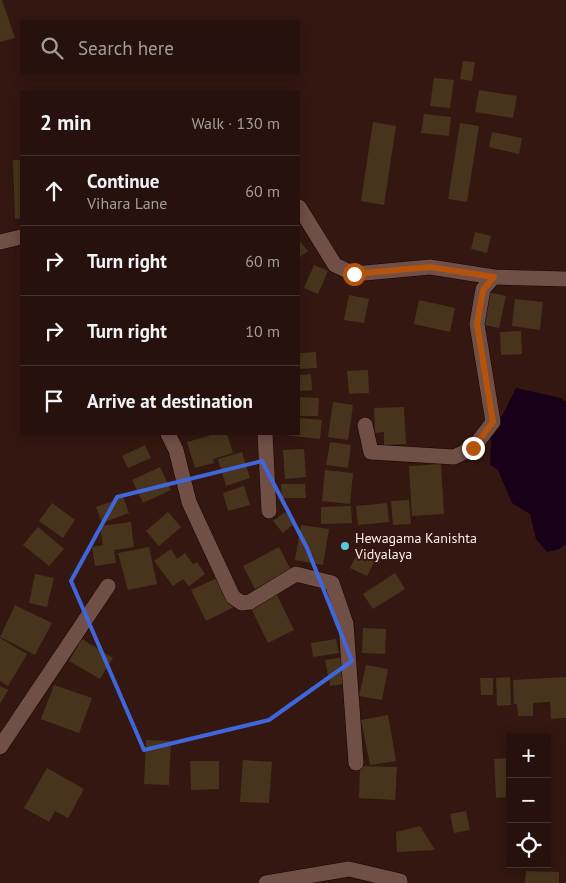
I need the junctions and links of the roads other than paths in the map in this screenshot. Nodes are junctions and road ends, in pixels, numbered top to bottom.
1 (300, 209) edge
2 (20, 237) edge
3 (0, 242) edge
4 (494, 277) junction
5 (566, 279) edge
6 (365, 425) dead end
7 (168, 435) edge
8 (265, 435) edge
9 (269, 511) dead end
10 (108, 586) dead end
11 (0, 747) edge
12 (356, 763) dead end
13 (266, 883) edge
14 (400, 883) edge

1 - 4 street
2 - 3 street
4 - 5 street
4 - 6 street
7 - 12 street
8 - 9 street
10 - 11 street
13 - 14 street

